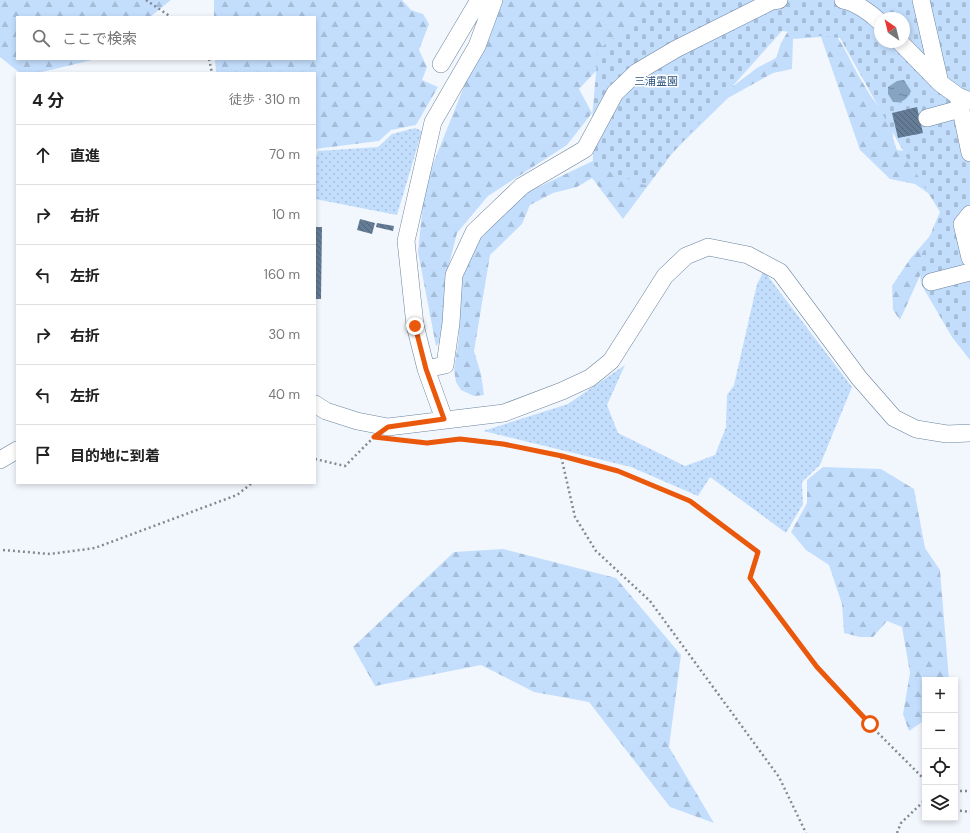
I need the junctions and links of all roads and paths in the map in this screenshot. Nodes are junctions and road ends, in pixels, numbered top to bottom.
1 (146, 0) edge
2 (480, 0) edge
3 (494, 0) edge
4 (779, 0) edge
5 (848, 0) edge
6 (921, 0) edge
7 (874, 15) edge
8 (170, 16) edge
9 (906, 48) edge
10 (209, 60) edge
11 (441, 64) dead end
12 (212, 72) edge
13 (940, 83) junction
14 (963, 102) edge
15 (927, 118) dead end
16 (970, 153) edge
17 (970, 214) edge
18 (970, 258) edge
19 (970, 272) edge
20 (931, 282) dead end
21 (426, 369) junction
22 (316, 405) edge
23 (444, 419) junction
24 (388, 427) junction
25 (970, 433) edge
26 (412, 441) dead end
27 (16, 451) edge
28 (562, 456) junction
29 (316, 459) edge
30 (0, 460) edge
31 (251, 484) edge
32 (3, 550) dead end
33 (922, 777) edge
34 (958, 791) edge
35 (970, 791) edge
36 (922, 803) edge
37 (958, 810) edge
38 (970, 812) edge
39 (806, 833) edge
40 (898, 833) edge

1 - 8 path
2 - 11 street
3 - 21 street
4 - 21 street
5 - 7 street
6 - 13 street
9 - 13 street
10 - 12 path
13 - 14 street
14 - 15 street
14 - 16 street
17 - 18 street
19 - 20 street
21 - 23 street
22 - 24 street
23 - 24 street
23 - 25 street
24 - 29 path
26 - 28 path
27 - 30 street
28 - 33 path
28 - 39 path
31 - 32 path
34 - 35 path
36 - 40 path
37 - 38 path

